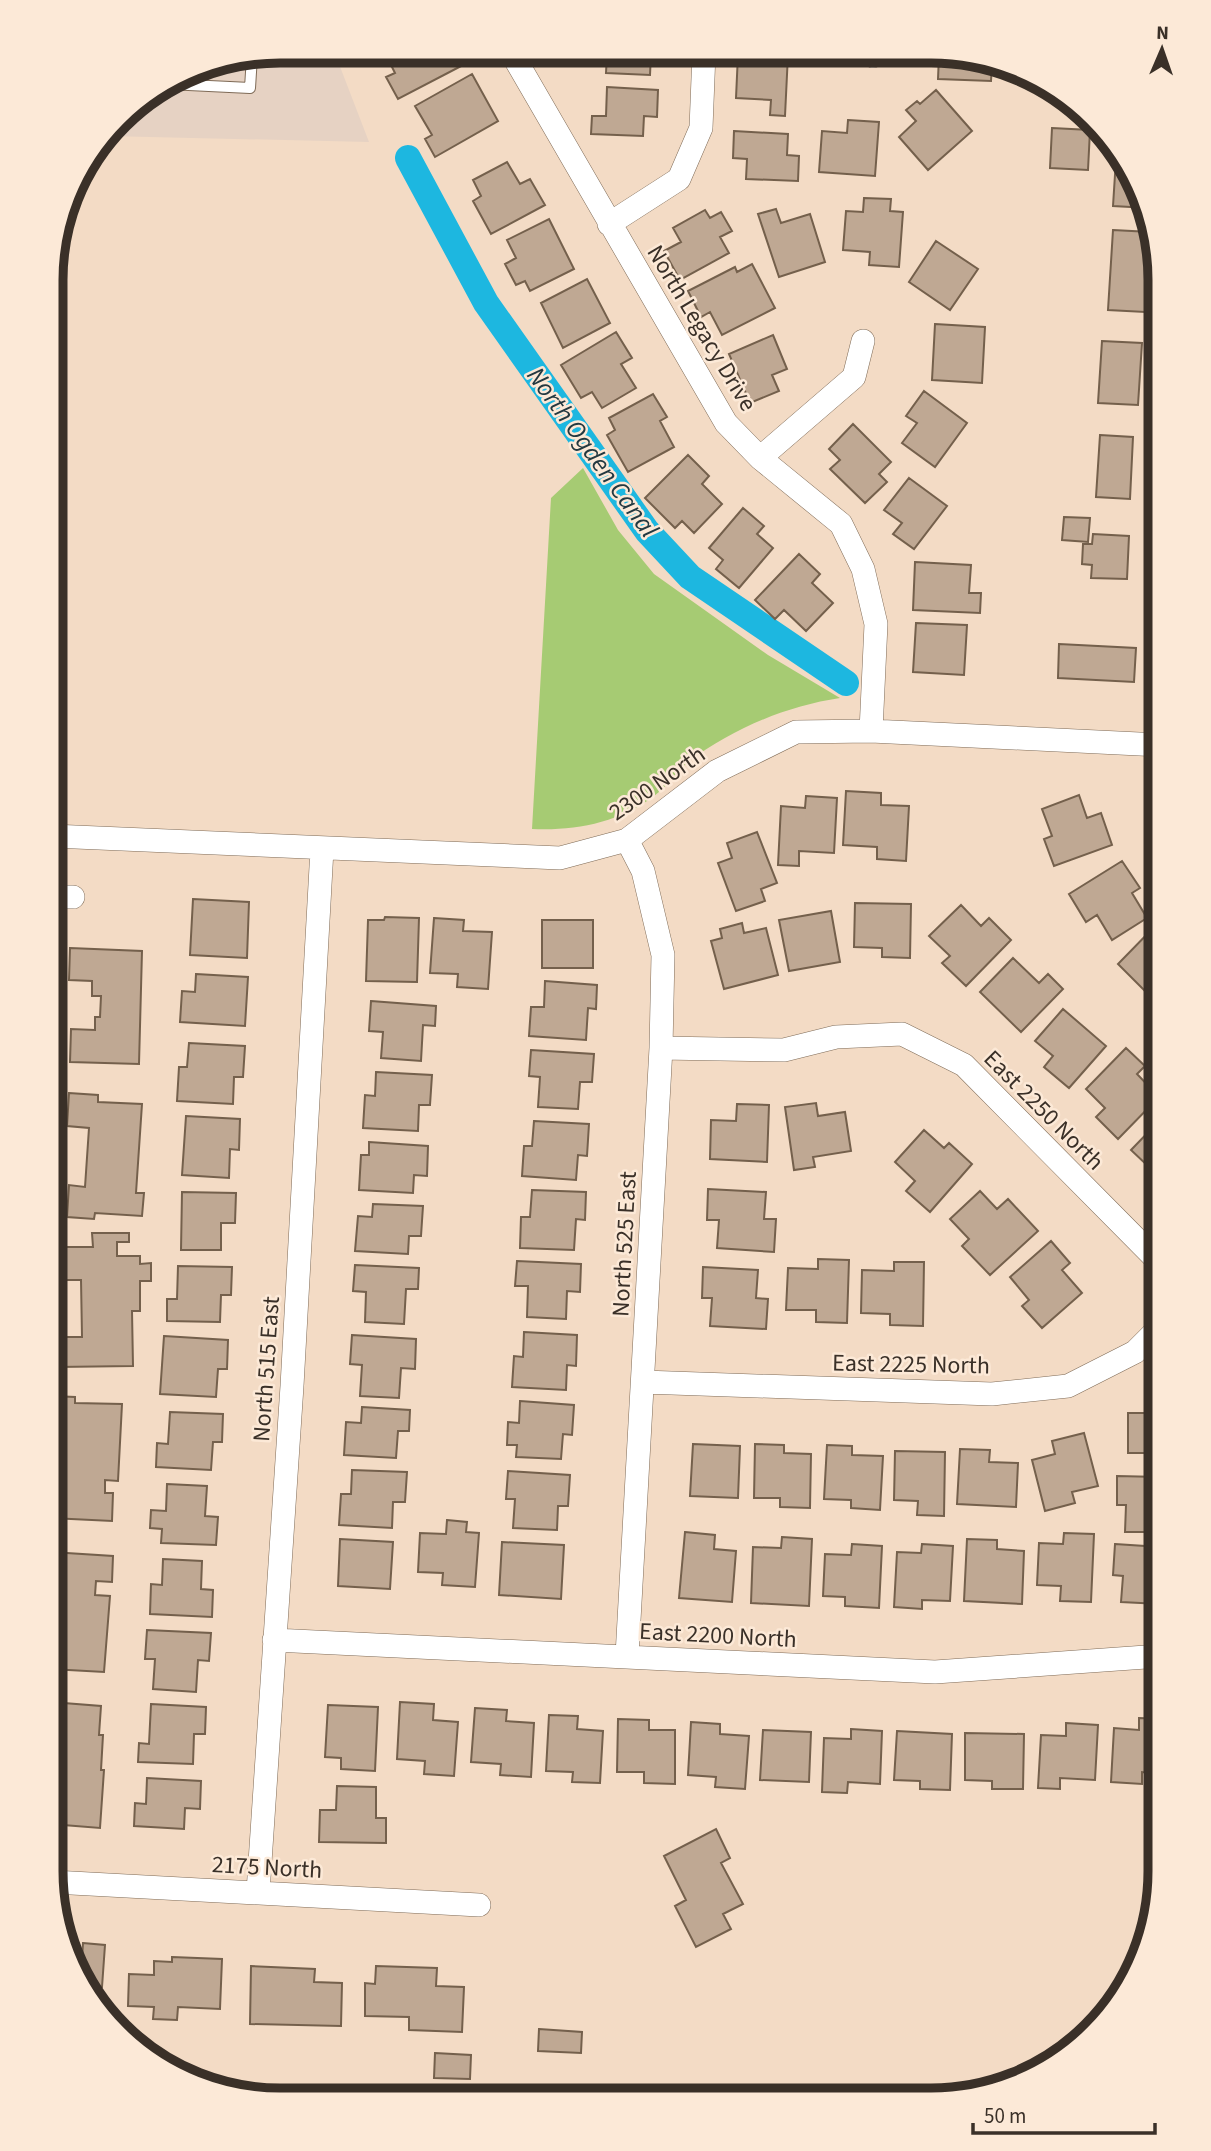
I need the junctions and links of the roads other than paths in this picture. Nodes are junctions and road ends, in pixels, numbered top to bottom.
1 (517, 63) edge
2 (704, 63) edge
3 (251, 65) edge
4 (188, 84) edge
5 (610, 225) junction
6 (863, 341) dead end
7 (760, 458) junction
8 (871, 732) junction
9 (1148, 744) edge
10 (63, 837) edge
11 (628, 840) junction
12 (322, 849) junction
13 (661, 1048) junction
14 (1148, 1252) edge
15 (1148, 1339) edge
16 (643, 1382) junction
17 (274, 1640) junction
18 (628, 1656) junction
19 (1148, 1657) edge
20 (64, 1883) edge
21 (258, 1892) junction
22 (479, 1905) dead end

1 - 5 street, North Legacy Drive
2 - 5 street
3 - 4 lane
5 - 7 street, North Legacy Drive
6 - 7 street
7 - 8 street, North Legacy Drive
8 - 9 street, 2300 North
8 - 11 street, 2300 North
10 - 12 street, 2300 North
11 - 12 street, 2300 North
11 - 13 street, North 525 East
12 - 17 street, North 515 East
13 - 14 street, East 2250 North
13 - 16 street, North 525 East
15 - 16 street, East 2225 North
16 - 18 street, North 525 East
17 - 18 street, East 2200 North
17 - 21 street, North 515 East
18 - 19 street, East 2200 North
20 - 21 street, 2175 North
21 - 22 street, 2175 North

